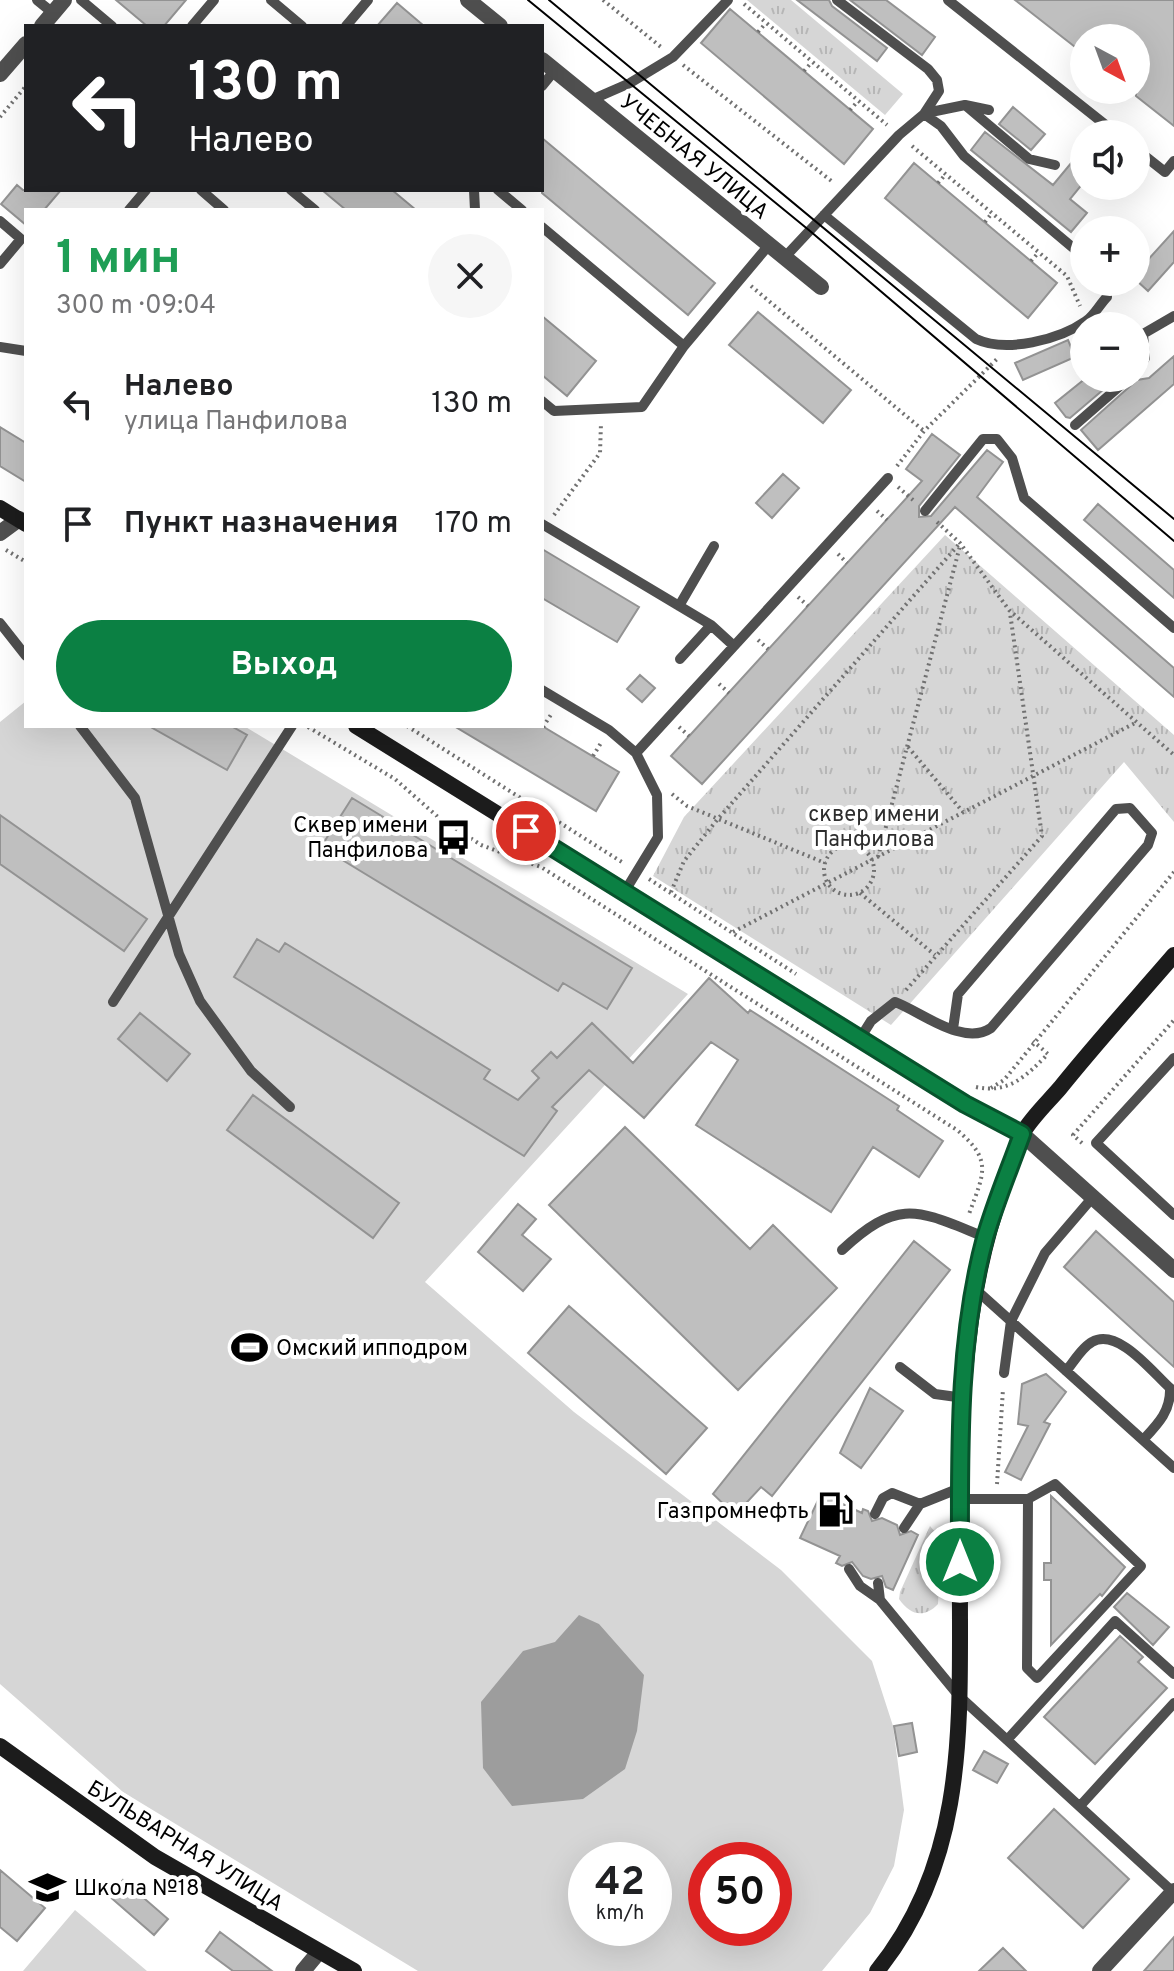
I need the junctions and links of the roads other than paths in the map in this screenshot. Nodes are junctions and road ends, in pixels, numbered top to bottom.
1 (37, 0) edge
2 (64, 0) edge
3 (81, 0) edge
4 (214, 0) edge
5 (271, 0) edge
6 (368, 0) edge
7 (468, 0) edge
8 (728, 0) edge
9 (837, 0) edge
10 (948, 0) edge
11 (47, 20) edge
12 (110, 24) edge
13 (194, 24) edge
14 (300, 24) edge
15 (348, 24) edge
16 (498, 24) edge
17 (24, 46) edge
18 (548, 65) edge
19 (0, 74) edge
20 (591, 100) junction
21 (965, 105) junction
22 (989, 110) dead end
23 (924, 114) junction
24 (1099, 120) edge
25 (1150, 160) edge
26 (1174, 161) edge
27 (1055, 165) dead end
28 (144, 192) edge
29 (203, 192) edge
30 (293, 192) edge
31 (500, 192) edge
32 (131, 208) edge
33 (222, 208) edge
34 (313, 208) edge
35 (520, 208) edge
36 (824, 215) junction
37 (0, 221) edge
38 (544, 229) edge
39 (769, 245) junction
40 (1070, 245) edge
41 (15, 246) junction
42 (24, 253) edge
43 (785, 257) junction
44 (0, 264) edge
45 (821, 287) dead end
46 (1107, 296) edge
47 (1174, 316) edge
48 (1150, 330) edge
49 (684, 346) junction
50 (0, 347) edge
51 (24, 351) edge
52 (1113, 392) edge
53 (544, 403) edge
54 (1075, 425) dead end
55 (888, 478) road end
56 (0, 508) edge
57 (925, 511) road end
58 (24, 517) edge
59 (544, 525) edge
60 (0, 533) edge
61 (714, 546) dead end
62 (679, 606) junction
63 (0, 623) edge
64 (711, 625) junction
65 (1174, 628) edge
66 (734, 646) junction
67 (24, 653) edge
68 (680, 659) dead end
69 (544, 691) edge
70 (82, 728) edge
71 (291, 728) edge
72 (359, 728) edge
73 (636, 753) junction
74 (625, 891) junction
75 (169, 916) junction
76 (1174, 955) edge
77 (113, 1002) dead end
78 (953, 1029) junction
79 (861, 1037) junction
80 (1174, 1058) edge
81 (290, 1107) dead end
82 (1022, 1134) junction
83 (1093, 1197) junction
84 (1174, 1215) edge
85 (985, 1237) junction
86 (842, 1250) dead end
87 (1174, 1270) edge
88 (974, 1288) junction
89 (1011, 1321) junction
90 (900, 1367) dead end
91 (1066, 1371) junction
92 (1004, 1373) road end
93 (964, 1398) junction
94 (1143, 1440) junction
95 (1174, 1468) edge
96 (960, 1494) junction
97 (1028, 1499) junction
98 (920, 1504) junction
99 (875, 1514) dead end
100 (904, 1528) dead end
101 (849, 1569) dead end
102 (878, 1583) dead end
103 (880, 1600) junction
104 (1173, 1671) edge
105 (959, 1696) junction
106 (1174, 1703) edge
107 (1007, 1740) junction
108 (0, 1746) edge
109 (1080, 1806) junction
110 (1174, 1892) edge
111 (318, 1953) junction
112 (303, 1971) edge
113 (354, 1971) edge
114 (877, 1971) edge
115 (1100, 1971) edge

1 - 11 lane
2 - 11 street
3 - 12 lane
4 - 13 lane
5 - 14 lane
6 - 15 lane
7 - 16 street
8 - 20 lane
9 - 23 lane
10 - 24 lane
17 - 19 street
18 - 20 street, УЧЕБНАЯ УЛИЦА
20 - 39 street, УЧЕБНАЯ УЛИЦА
21 - 22 lane
21 - 23 lane
21 - 27 lane
23 - 36 lane
23 - 40 lane
25 - 26 lane
28 - 32 lane
29 - 33 lane
30 - 34 lane
31 - 35 lane
36 - 43 lane
36 - 46 lane
37 - 41 lane
38 - 49 lane
39 - 43 street, УЧЕБНАЯ УЛИЦА
39 - 49 lane
41 - 42 lane
41 - 44 lane
43 - 45 street, УЧЕБНАЯ УЛИЦА
47 - 48 lane
49 - 53 lane
50 - 51 lane
52 - 54 lane
55 - 66 lane
56 - 58 main road
57 - 65 lane
58 - 60 street
59 - 62 lane
61 - 62 lane
62 - 64 lane
63 - 67 lane
64 - 66 lane
64 - 68 lane
66 - 73 lane
69 - 73 lane
70 - 75 lane
71 - 75 lane
72 - 74 main road
73 - 74 lane
74 - 79 main road
75 - 77 lane
75 - 81 lane
76 - 82 main road
78 - 78 lane
78 - 79 lane
79 - 82 main road
80 - 84 lane
82 - 83 street
82 - 85 main road
83 - 87 street
83 - 89 lane
85 - 86 lane
85 - 88 main road
88 - 89 lane
88 - 93 main road
89 - 91 lane
89 - 92 lane
90 - 93 lane
91 - 94 lane
91 - 94 lane
93 - 96 main road
94 - 95 lane
96 - 97 lane
96 - 98 lane
96 - 105 main road
97 - 97 lane
98 - 99 lane
98 - 100 lane
101 - 103 lane
102 - 103 lane
103 - 105 lane
104 - 107 lane
105 - 107 lane
105 - 114 main road
106 - 109 lane
107 - 109 lane
108 - 111 main road, БУЛЬВАРНАЯ УЛИЦА
109 - 110 lane
110 - 115 street
111 - 112 street
111 - 113 main road, БУЛЬВАРНАЯ УЛИЦА

